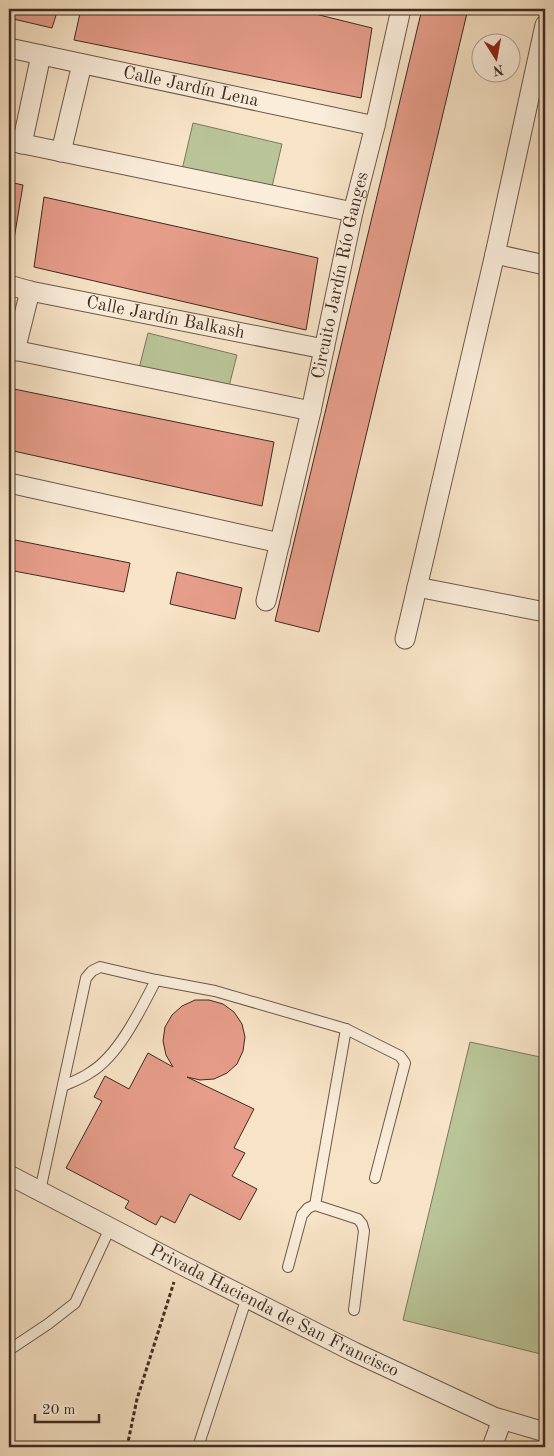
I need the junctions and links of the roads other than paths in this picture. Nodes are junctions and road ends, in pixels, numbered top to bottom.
1 (401, 9) edge
2 (545, 25) edge
3 (9, 48) edge
4 (41, 55) junction
5 (82, 64) junction
6 (374, 126) junction
7 (15, 142) edge
8 (61, 152) junction
9 (353, 212) junction
10 (495, 254) junction
11 (545, 265) edge
12 (9, 285) edge
13 (30, 291) junction
14 (324, 349) junction
15 (12, 350) edge
16 (311, 411) junction
17 (9, 483) edge
18 (280, 543) junction
19 (417, 587) junction
20 (266, 601) dead end
21 (545, 612) edge
22 (405, 639) dead end
23 (156, 980) junction
24 (346, 1029) junction
25 (63, 1086) junction
26 (9, 1175) edge
27 (375, 1178) dead end
28 (40, 1191) junction
29 (315, 1205) junction
30 (110, 1228) junction
31 (288, 1267) dead end
32 (247, 1297) junction
33 (354, 1310) dead end
34 (9, 1350) edge
35 (502, 1420) junction
36 (545, 1432) edge
37 (198, 1447) edge
38 (492, 1447) edge

1 - 6 street, Circuito Jardín Río Ganges
2 - 10 street
3 - 4 street, Calle Jardín Lena
4 - 5 street, Calle Jardín Lena
4 - 7 street
5 - 6 street, Calle Jardín Lena
5 - 8 street
6 - 9 street, Circuito Jardín Río Ganges
7 - 8 street
8 - 9 street
9 - 14 street, Circuito Jardín Río Ganges
10 - 11 street
10 - 19 street
12 - 13 street, Calle Jardín Balkash
13 - 14 street, Calle Jardín Balkash
13 - 15 street
14 - 16 street, Circuito Jardín Río Ganges
15 - 16 street
16 - 18 street, Circuito Jardín Río Ganges
17 - 18 street
18 - 20 street, Circuito Jardín Río Ganges
19 - 21 street
19 - 22 street
23 - 24 lane
23 - 25 lane
23 - 25 lane
24 - 27 lane
24 - 29 lane
25 - 28 lane
26 - 28 street, Privada Hacienda de San Francisco
28 - 30 street, Privada Hacienda de San Francisco
29 - 31 lane
29 - 33 lane
30 - 32 street, Privada Hacienda de San Francisco
30 - 34 lane
32 - 35 street, Privada Hacienda de San Francisco
32 - 37 lane
35 - 36 street, Privada Hacienda de San Francisco
35 - 38 street

